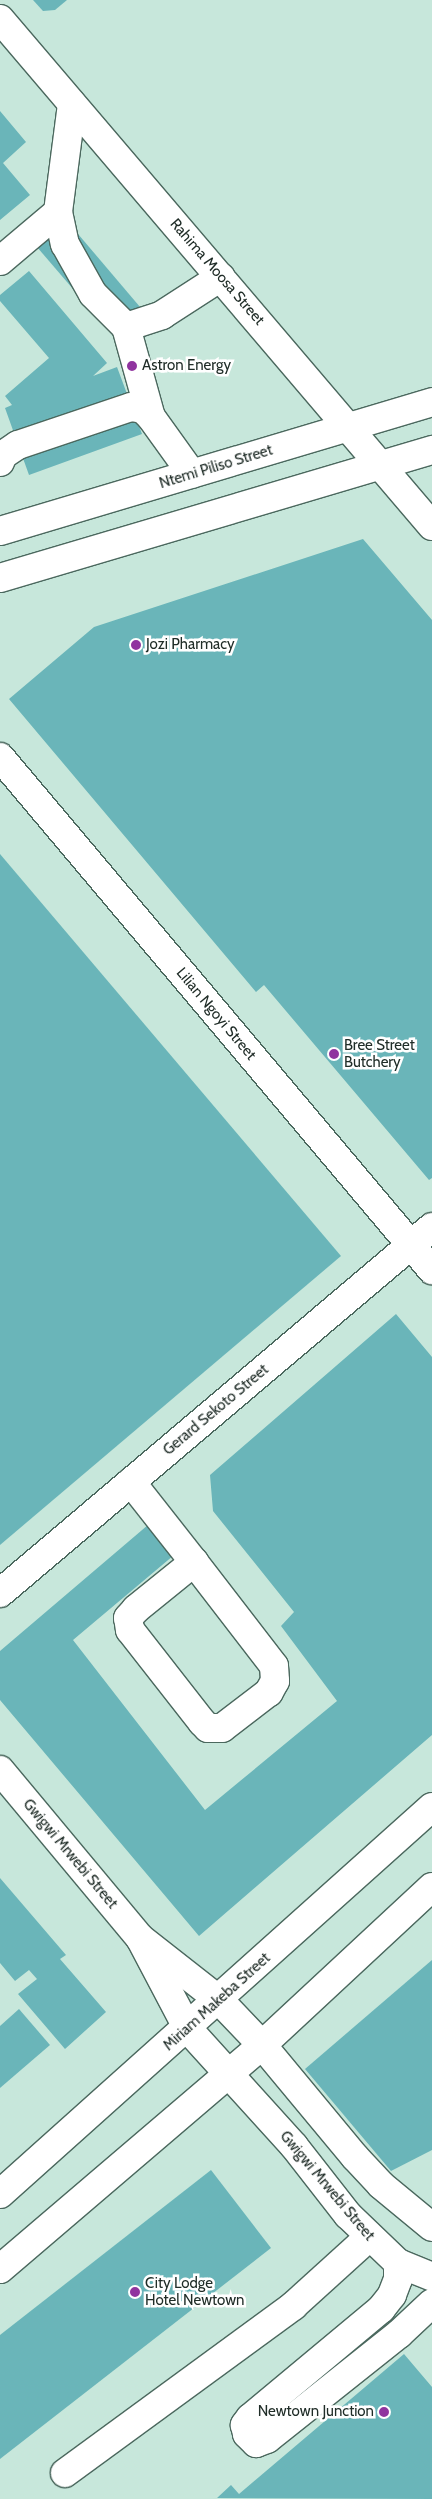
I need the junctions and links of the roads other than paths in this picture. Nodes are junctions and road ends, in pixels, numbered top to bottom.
1 (0, 20) edge
2 (72, 104) junction
3 (58, 212) junction
4 (0, 262) edge
5 (221, 277) junction
6 (126, 327) junction
7 (432, 402) edge
8 (151, 417) junction
9 (350, 427) junction
10 (432, 450) edge
11 (0, 462) edge
12 (381, 464) junction
13 (192, 474) junction
14 (432, 526) edge
15 (0, 531) edge
16 (0, 578) edge
17 (0, 757) edge
18 (432, 1227) edge
19 (410, 1245) junction
20 (432, 1270) edge
21 (131, 1482) junction
22 (194, 1562) junction
23 (0, 1593) edge
24 (0, 1770) edge
25 (432, 1807) edge
26 (432, 1887) edge
27 (140, 1938) junction
28 (219, 2000) junction
29 (188, 2029) junction
30 (262, 2045) junction
31 (230, 2072) junction
32 (0, 2194) edge
33 (432, 2227) edge
34 (369, 2237) junction
35 (398, 2263) junction
36 (0, 2269) edge
37 (432, 2277) edge
38 (432, 2303) edge
39 (65, 2473) dead end

1 - 2 street, Rahima Moosa Street
2 - 3 street
2 - 5 street, Rahima Moosa Street
3 - 4 street
3 - 6 street
5 - 6 street
5 - 9 street, Rahima Moosa Street
6 - 8 street
7 - 9 street, Ntemi Piliso Street
8 - 11 street
8 - 13 street
9 - 12 street, Rahima Moosa Street
9 - 13 street, Ntemi Piliso Street
10 - 12 street
12 - 14 street, Rahima Moosa Street
12 - 16 street
13 - 15 street, Ntemi Piliso Street
17 - 19 street, Lilian Ngoyi Street
18 - 19 street, Gerard Sekoto Street
19 - 20 street, Lilian Ngoyi Street
19 - 21 street, Gerard Sekoto Street
21 - 22 street
21 - 23 street, Gerard Sekoto Street
22 - 22 street
24 - 27 street, Gwigwi Mrwebi Street
25 - 28 street, Miriam Makeba Street
26 - 30 street
27 - 28 street, Gwigwi Mrwebi Street
27 - 29 street, Gwigwi Mrwebi Street
28 - 29 street, Miriam Makeba Street
28 - 30 street, Gwigwi Mrwebi Street
29 - 31 street, Gwigwi Mrwebi Street
29 - 32 street, Miriam Makeba Street
30 - 31 street
30 - 33 street, Gwigwi Mrwebi Street
31 - 34 street, Gwigwi Mrwebi Street
31 - 36 street
34 - 35 street, Gwigwi Mrwebi Street
34 - 39 street
35 - 37 street, Gwigwi Mrwebi Street
35 - 38 street

